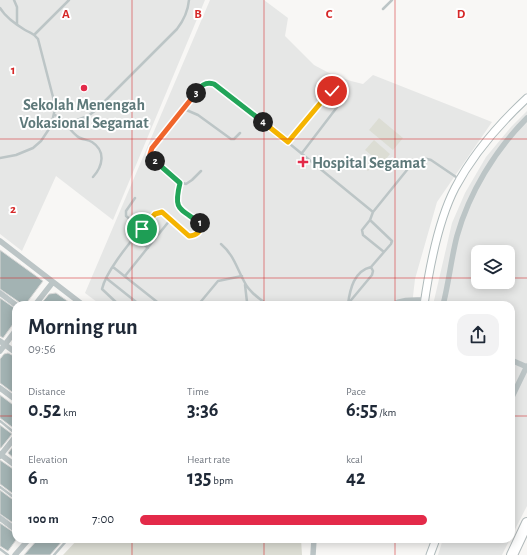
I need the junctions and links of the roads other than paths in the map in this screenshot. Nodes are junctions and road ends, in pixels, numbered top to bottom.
1 (14, 0) edge
2 (69, 0) edge
3 (189, 0) edge
4 (392, 0) edge
5 (0, 8) edge
6 (383, 9) dead end
7 (17, 25) junction
8 (34, 34) junction
9 (527, 98) edge
10 (184, 109) junction
11 (54, 115) junction
12 (527, 118) edge
13 (66, 124) junction
14 (240, 133) dead end
15 (288, 142) junction
16 (302, 154) junction
17 (0, 158) edge
18 (201, 171) dead end
19 (93, 177) dead end
20 (460, 180) junction
21 (180, 183) junction
22 (135, 198) dead end
23 (373, 212) junction
24 (170, 220) junction
25 (370, 220) junction
26 (142, 229) junction
27 (136, 237) junction
28 (0, 242) edge
29 (221, 244) dead end
30 (148, 248) junction
31 (384, 252) junction
32 (113, 267) junction
33 (371, 267) junction
34 (125, 276) junction
35 (242, 276) junction
36 (106, 278) junction
37 (53, 282) junction
38 (245, 284) junction
39 (0, 293) edge
40 (38, 301) edge
41 (78, 301) edge
42 (115, 301) edge
43 (135, 301) edge
44 (156, 301) edge
45 (201, 301) edge
46 (247, 301) edge
47 (263, 301) edge
48 (348, 301) edge
49 (350, 301) edge
50 (424, 301) edge
51 (444, 301) edge
52 (12, 302) edge
53 (12, 334) edge
54 (2, 343) edge
55 (12, 350) edge
56 (0, 351) edge
57 (515, 362) edge
58 (527, 367) edge
59 (0, 388) edge
60 (515, 391) edge
61 (12, 397) edge
62 (0, 422) edge
63 (12, 432) edge
64 (12, 440) edge
65 (0, 455) edge
66 (12, 463) edge
67 (0, 487) edge
68 (12, 496) edge
69 (0, 518) edge
70 (527, 523) edge
71 (12, 527) edge
72 (26, 543) edge
73 (64, 543) edge
74 (314, 543) edge
75 (434, 543) edge
76 (0, 549) edge
77 (8, 555) edge
78 (15, 555) edge
79 (54, 555) edge
80 (313, 555) edge
81 (430, 555) edge
82 (512, 555) edge

1 - 7 lane
2 - 8 lane
3 - 13 lane
4 - 6 lane
5 - 7 lane
7 - 8 lane
8 - 11 lane
9 - 20 street
10 - 14 lane
10 - 15 lane
10 - 21 lane
11 - 13 lane
11 - 17 lane
12 - 51 street
13 - 19 lane
15 - 16 lane
15 - 16 lane
16 - 23 lane
18 - 21 lane
20 - 23 lane
20 - 50 street
21 - 24 lane
22 - 26 lane
23 - 25 lane
24 - 26 lane
24 - 30 lane
25 - 31 lane
25 - 31 lane
26 - 27 lane
27 - 30 lane
27 - 32 lane
28 - 37 street
29 - 35 lane
30 - 34 lane
31 - 33 lane
32 - 34 lane
32 - 36 lane
33 - 48 lane
33 - 49 lane
34 - 44 lane
35 - 38 lane
35 - 45 lane
36 - 42 lane
36 - 43 lane
37 - 40 street
37 - 41 street
38 - 46 lane
38 - 47 lane
39 - 52 street
53 - 54 street
54 - 55 street
54 - 56 street
57 - 58 street
58 - 60 street
59 - 61 street
62 - 63 lane
64 - 65 street
65 - 66 street
67 - 68 lane
69 - 71 street
70 - 82 highway
72 - 78 street
73 - 79 lane
74 - 80 street
75 - 81 street
76 - 77 lane

